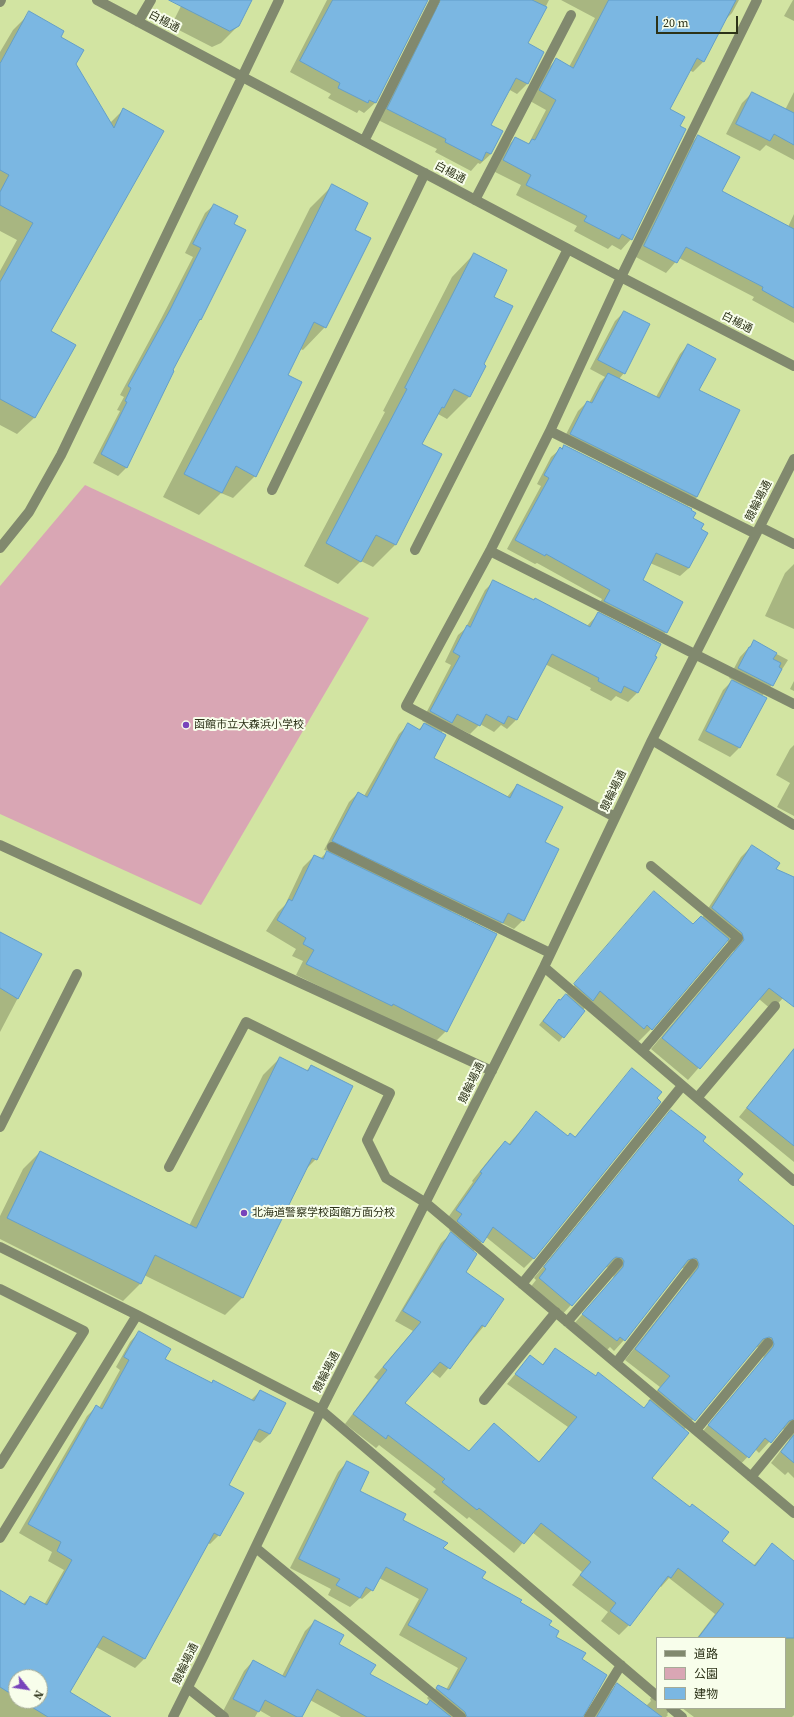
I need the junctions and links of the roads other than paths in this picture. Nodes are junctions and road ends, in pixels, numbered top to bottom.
1 (97, 0) edge
2 (151, 0) edge
3 (279, 0) edge
4 (435, 0) edge
5 (758, 0) edge
6 (571, 15) dead end
7 (138, 22) junction
8 (241, 77) junction
9 (364, 141) junction
10 (425, 173) junction
11 (475, 200) junction
12 (568, 249) junction
13 (621, 277) junction
14 (794, 366) edge
15 (550, 431) junction
16 (794, 459) edge
17 (272, 490) dead end
18 (758, 531) junction
19 (794, 544) edge
20 (0, 548) edge
21 (415, 550) dead end
22 (490, 551) junction
23 (695, 655) junction
24 (794, 704) edge
25 (652, 740) junction
26 (614, 817) junction
27 (794, 825) edge
28 (0, 845) edge
29 (332, 847) dead end
30 (651, 866) dead end
31 (550, 953) junction
32 (544, 967) junction
33 (77, 974) dead end
34 (776, 1006) dead end
35 (642, 1051) junction
36 (492, 1071) junction
37 (682, 1086) junction
38 (697, 1098) junction
39 (0, 1127) edge
40 (169, 1167) dead end
41 (794, 1182) edge
42 (426, 1203) junction
43 (0, 1247) edge
44 (618, 1263) dead end
45 (693, 1264) dead end
46 (522, 1284) junction
47 (0, 1289) edge
48 (556, 1312) junction
49 (137, 1315) junction
50 (567, 1322) junction
51 (768, 1343) dead end
52 (616, 1363) junction
53 (484, 1400) dead end
54 (321, 1410) junction
55 (794, 1425) edge
56 (696, 1430) junction
57 (0, 1464) edge
58 (752, 1477) junction
59 (794, 1513) edge
60 (0, 1538) edge
61 (256, 1548) junction
62 (621, 1665) junction
63 (188, 1688) junction
64 (656, 1695) edge
65 (672, 1709) edge
66 (173, 1717) edge
67 (224, 1717) edge
68 (461, 1717) edge
69 (589, 1717) edge
70 (682, 1717) edge

1 - 7 street, 白楊通
2 - 7 street
3 - 8 street
4 - 9 street
5 - 13 street
6 - 11 street
7 - 8 street, 白楊通
8 - 9 street, 白楊通
8 - 20 street
9 - 10 street, 白楊通
10 - 11 street, 白楊通
10 - 17 street
11 - 12 street, 白楊通
12 - 13 street, 白楊通
12 - 21 street
13 - 14 street, 白楊通
13 - 15 street
15 - 18 street
15 - 22 street
16 - 18 street, 競輪場通
18 - 19 street
18 - 23 street, 競輪場通
22 - 23 street
22 - 26 street
23 - 24 street
23 - 25 street, 競輪場通
25 - 26 street, 競輪場通
25 - 27 street
26 - 31 street, 競輪場通
28 - 36 street
29 - 31 street
30 - 35 street
31 - 32 street, 競輪場通
32 - 35 street
32 - 36 street, 競輪場通
33 - 39 street
34 - 38 street
35 - 37 street
36 - 42 street, 競輪場通
37 - 38 street
37 - 46 street
38 - 41 street
40 - 42 street
42 - 46 street
42 - 54 street, 競輪場通
43 - 49 street
44 - 50 street
45 - 52 street
46 - 48 street
47 - 57 street
48 - 50 street
48 - 53 street
49 - 54 street
49 - 60 street
50 - 52 street
51 - 56 street
52 - 56 street
54 - 61 street, 競輪場通
54 - 62 street
55 - 58 street
56 - 58 street
58 - 59 street
61 - 63 street, 競輪場通
61 - 68 street
62 - 64 street
62 - 69 street
63 - 66 street, 競輪場通
63 - 67 street
65 - 70 street

